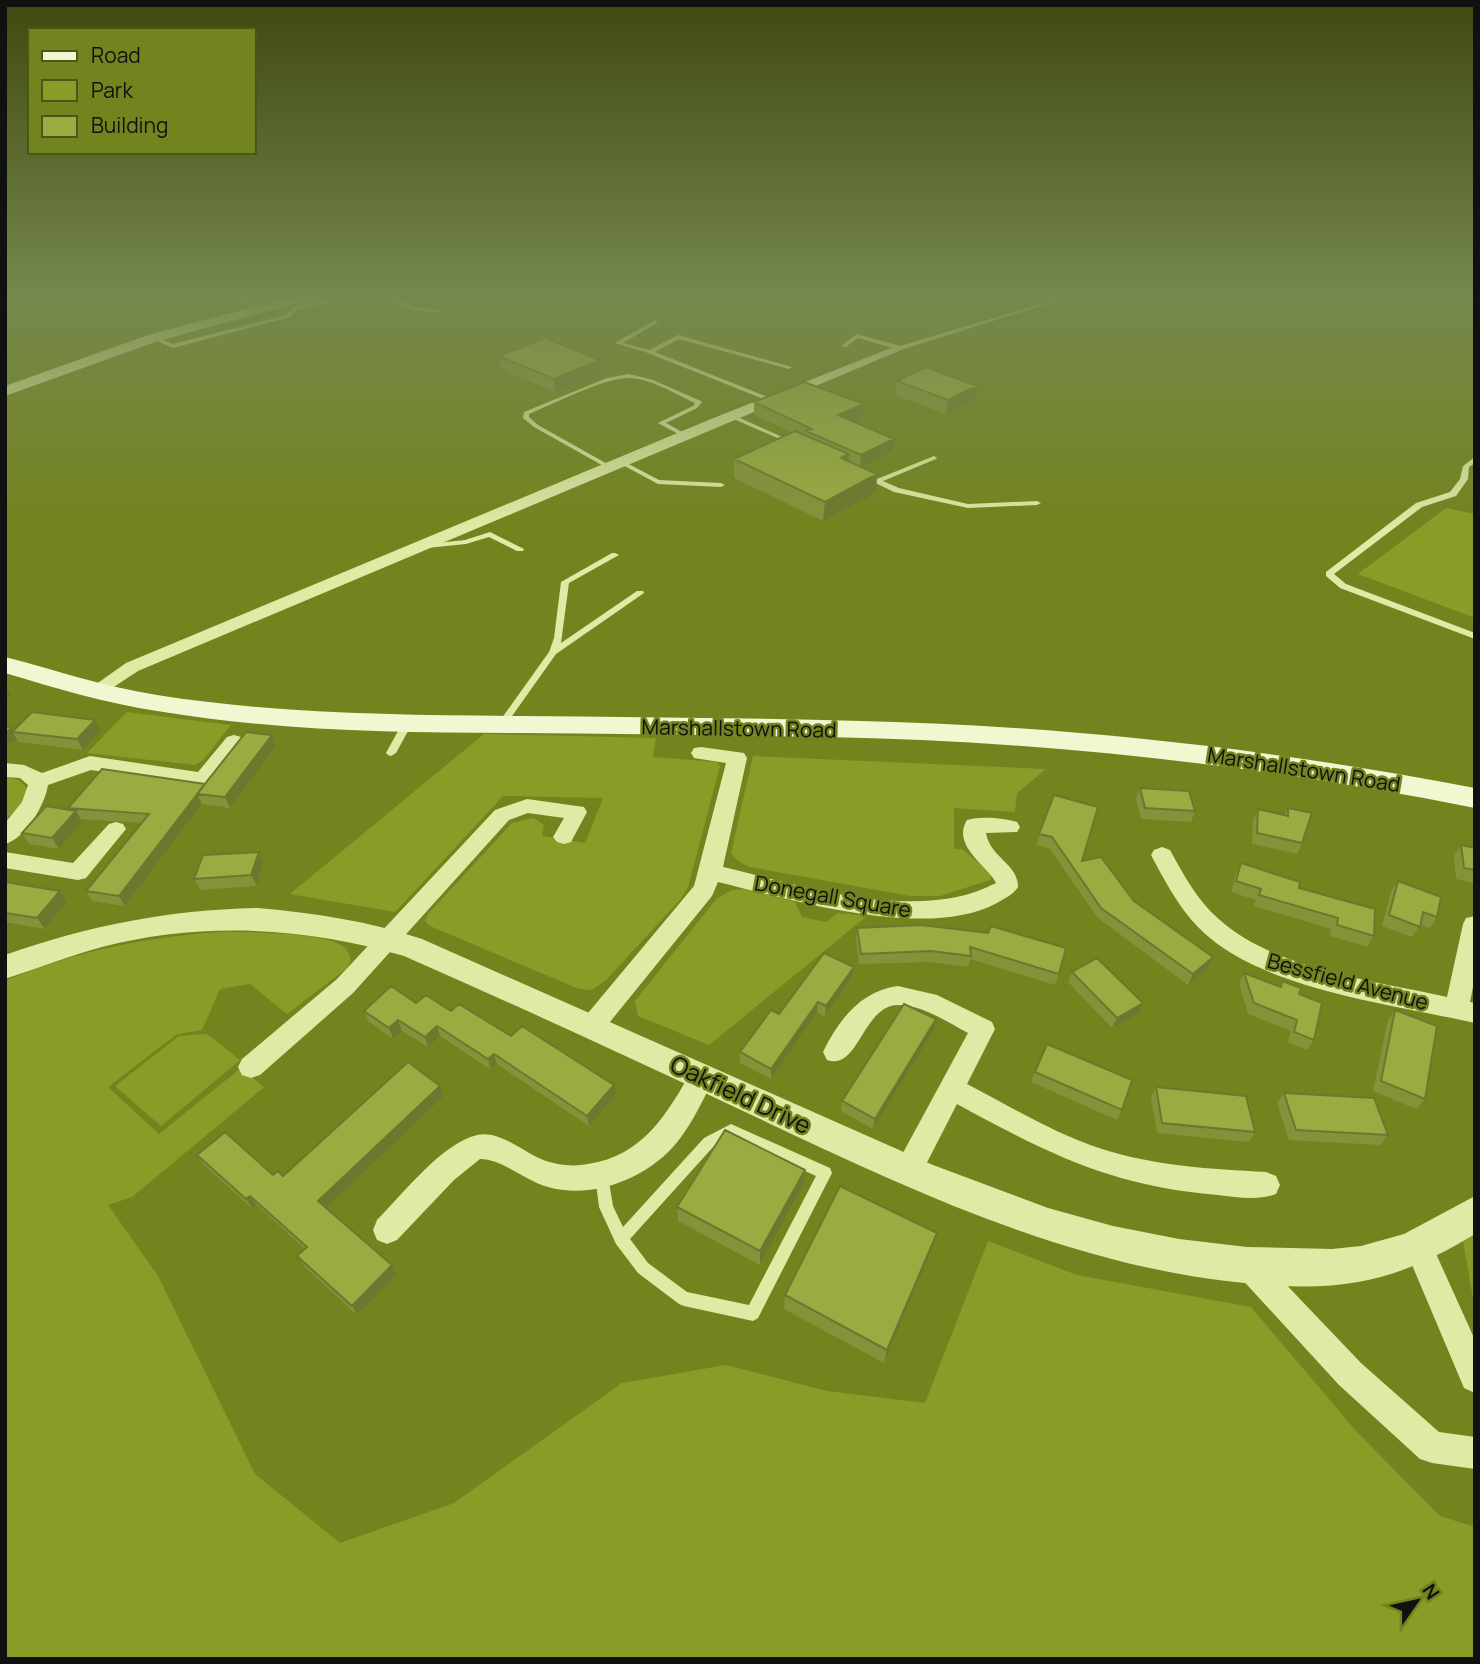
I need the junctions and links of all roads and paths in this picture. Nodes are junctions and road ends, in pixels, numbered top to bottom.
1 (56, 373) edge
2 (699, 373) edge
3 (839, 373) edge
4 (5, 391) edge
5 (771, 400) junction
6 (731, 415) junction
7 (684, 435) junction
8 (804, 448) edge
9 (934, 458) dead end
10 (1475, 459) edge
11 (615, 464) junction
12 (853, 470) edge
13 (877, 481) junction
14 (721, 485) dead end
15 (1037, 503) dead end
16 (420, 546) junction
17 (520, 549) dead end
18 (615, 555) dead end
19 (640, 593) dead end
20 (1475, 636) edge
21 (553, 652) junction
22 (5, 666) edge
23 (94, 692) junction
24 (408, 722) junction
25 (502, 724) junction
26 (234, 741) dead end
27 (391, 753) dead end
28 (701, 753) dead end
29 (5, 770) edge
30 (37, 782) junction
31 (1475, 797) edge
32 (1010, 827) dead end
33 (116, 829) dead end
34 (5, 837) edge
35 (564, 837) dead end
36 (1162, 855) dead end
37 (5, 860) edge
38 (711, 873) junction
39 (1474, 924) edge
40 (388, 939) junction
41 (1472, 949) edge
42 (5, 967) edge
43 (1465, 1011) edge
44 (592, 1026) junction
45 (836, 1052) dead end
46 (251, 1067) dead end
47 (702, 1076) junction
48 (950, 1088) junction
49 (908, 1171) junction
50 (602, 1175) junction
51 (1266, 1185) dead end
52 (1475, 1213) edge
53 (387, 1230) dead end
54 (621, 1240) junction
55 (1418, 1247) junction
56 (1248, 1265) junction
57 (1475, 1377) edge
58 (1475, 1454) edge

1 - 4 street
2 - 5 lane
3 - 5 street
5 - 6 street
6 - 7 street
6 - 8 lane
7 - 11 street
7 - 11 lane
9 - 13 lane
10 - 20 lane
11 - 14 lane
11 - 16 street
12 - 13 lane
13 - 15 lane
16 - 17 lane
16 - 23 street
18 - 21 lane
19 - 21 lane
21 - 25 lane
22 - 23 main road, Marshallstown Road
23 - 24 main road, Marshallstown Road
24 - 25 main road, Marshallstown Road
24 - 27 lane
25 - 31 main road, Marshallstown Road
26 - 30 street
28 - 38 street
29 - 30 street
30 - 34 street
32 - 38 street, Donegall Square
33 - 37 street
35 - 40 street
36 - 43 street, Bessfield Avenue
38 - 44 street
39 - 41 street, Bessfield Avenue
40 - 42 street, Oakfield Drive
40 - 44 street, Oakfield Drive
40 - 46 street
41 - 43 street, Bessfield Avenue
44 - 47 street, Oakfield Drive
45 - 48 street
47 - 49 street, Oakfield Drive
47 - 50 street
48 - 49 street
48 - 51 street
49 - 56 street, Oakfield Drive
50 - 53 street
50 - 54 lane
52 - 55 street, Oakfield Drive
54 - 54 lane
55 - 56 street, Oakfield Drive
55 - 57 street
56 - 58 street

